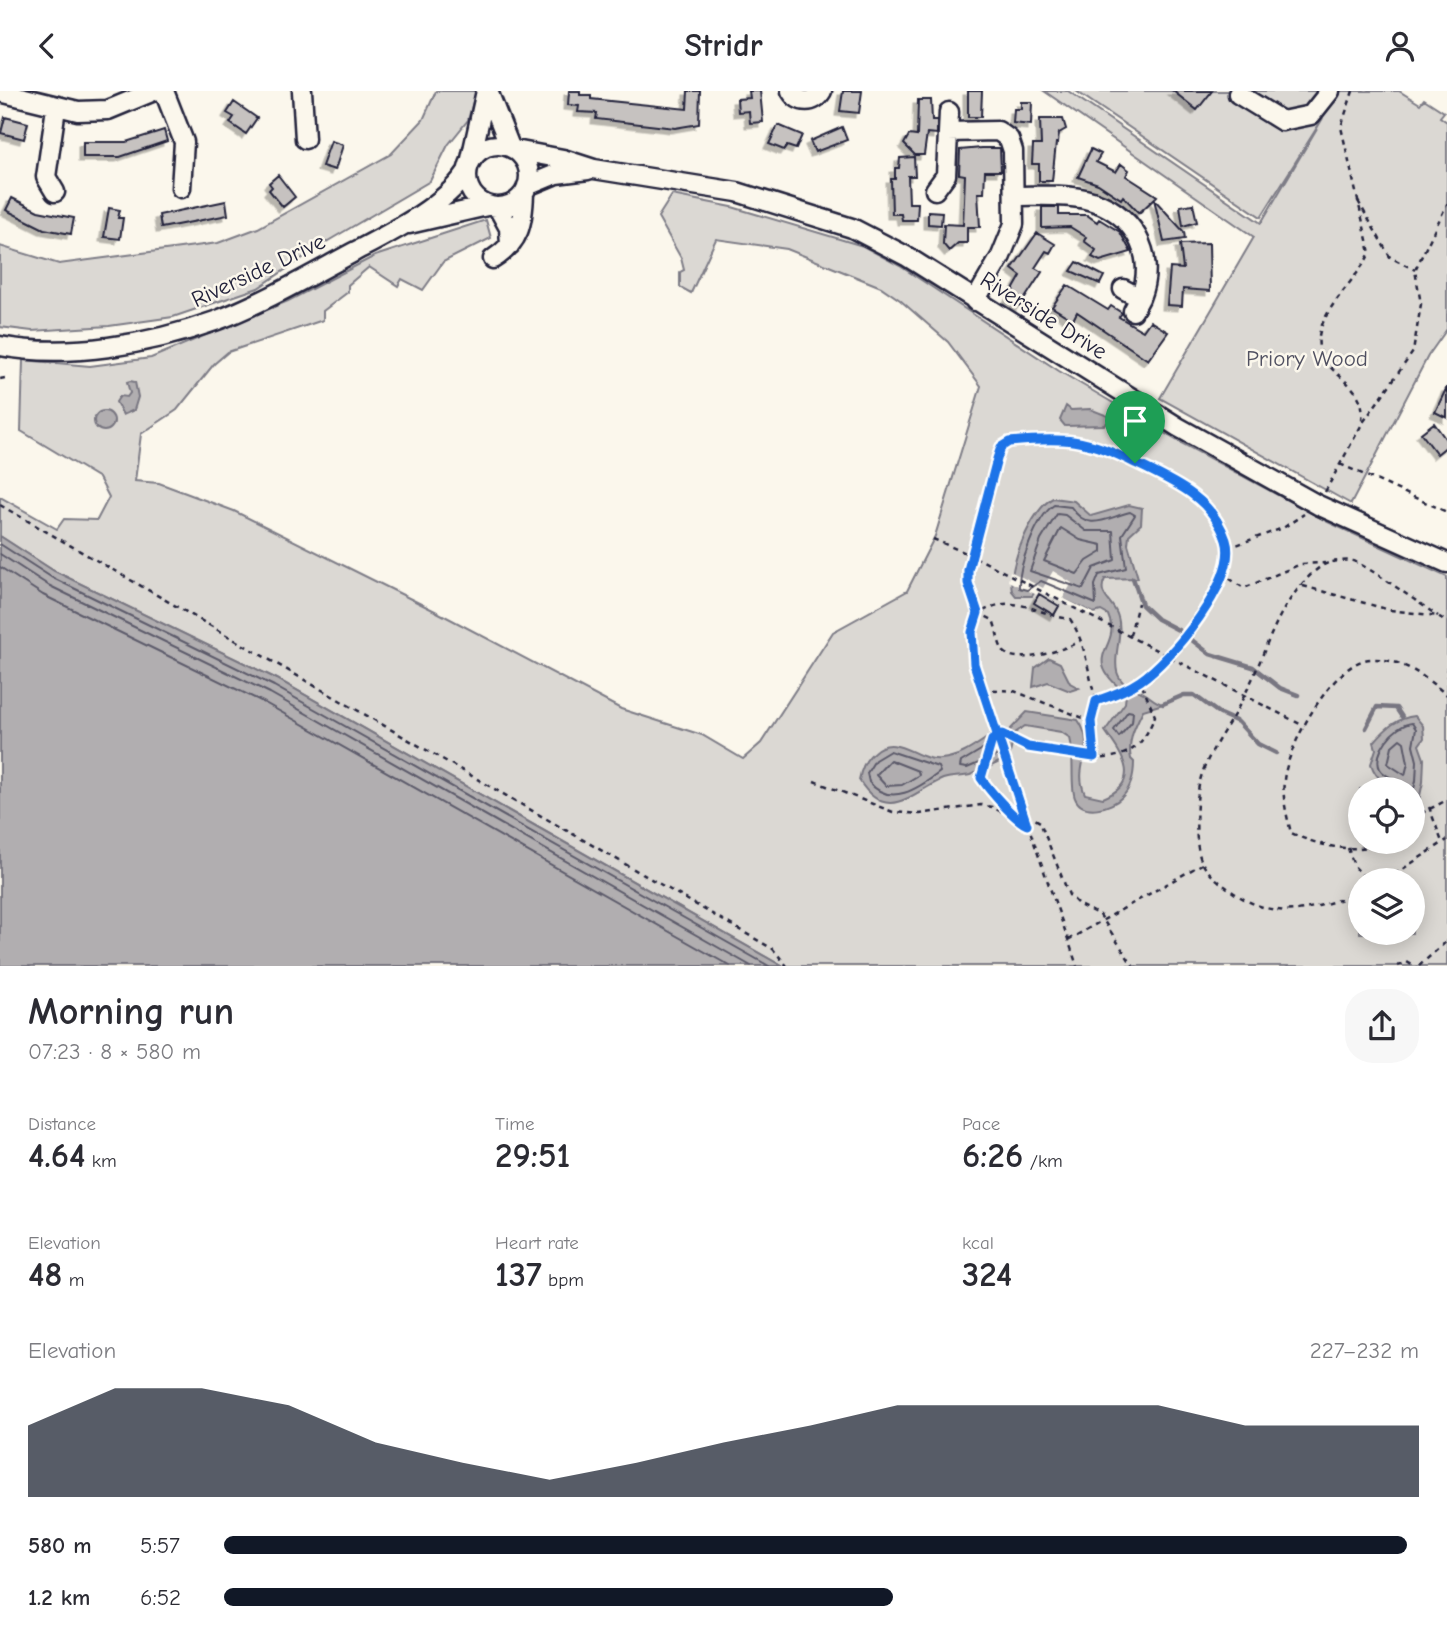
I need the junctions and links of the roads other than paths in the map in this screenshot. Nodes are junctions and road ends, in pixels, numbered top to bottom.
1 (154, 91) edge
2 (164, 91) edge
3 (302, 91) edge
4 (487, 91) edge
5 (791, 91) edge
6 (822, 91) edge
7 (1330, 91) edge
8 (0, 92) edge
9 (1238, 94) dead end
10 (56, 108) junction
11 (949, 112) dead end
12 (948, 132) junction
13 (305, 139) dead end
14 (512, 149) junction
15 (469, 166) junction
16 (594, 169) junction
17 (181, 188) dead end
18 (526, 190) junction
19 (935, 190) dead end
20 (55, 192) dead end
21 (1015, 197) junction
22 (493, 207) junction
23 (405, 225) junction
24 (510, 245) junction
25 (493, 259) dead end
26 (1124, 289) dead end
27 (975, 301) junction
28 (0, 346) edge
29 (1447, 562) edge

1 - 10 street
2 - 17 street
3 - 13 street
4 - 14 street
4 - 15 street
5 - 6 street
7 - 9 street
8 - 10 street
10 - 20 street
11 - 12 street
12 - 19 street
12 - 21 street
14 - 15 street
14 - 16 street, Riverside Drive
14 - 18 street
15 - 22 street
15 - 23 street, Riverside Drive
16 - 18 street, Riverside Drive
16 - 27 street, Riverside Drive
18 - 22 street
18 - 24 street
21 - 26 street
21 - 27 street
22 - 23 street, Riverside Drive
22 - 24 street
23 - 28 street, Riverside Drive
24 - 25 street
27 - 29 street, Riverside Drive

